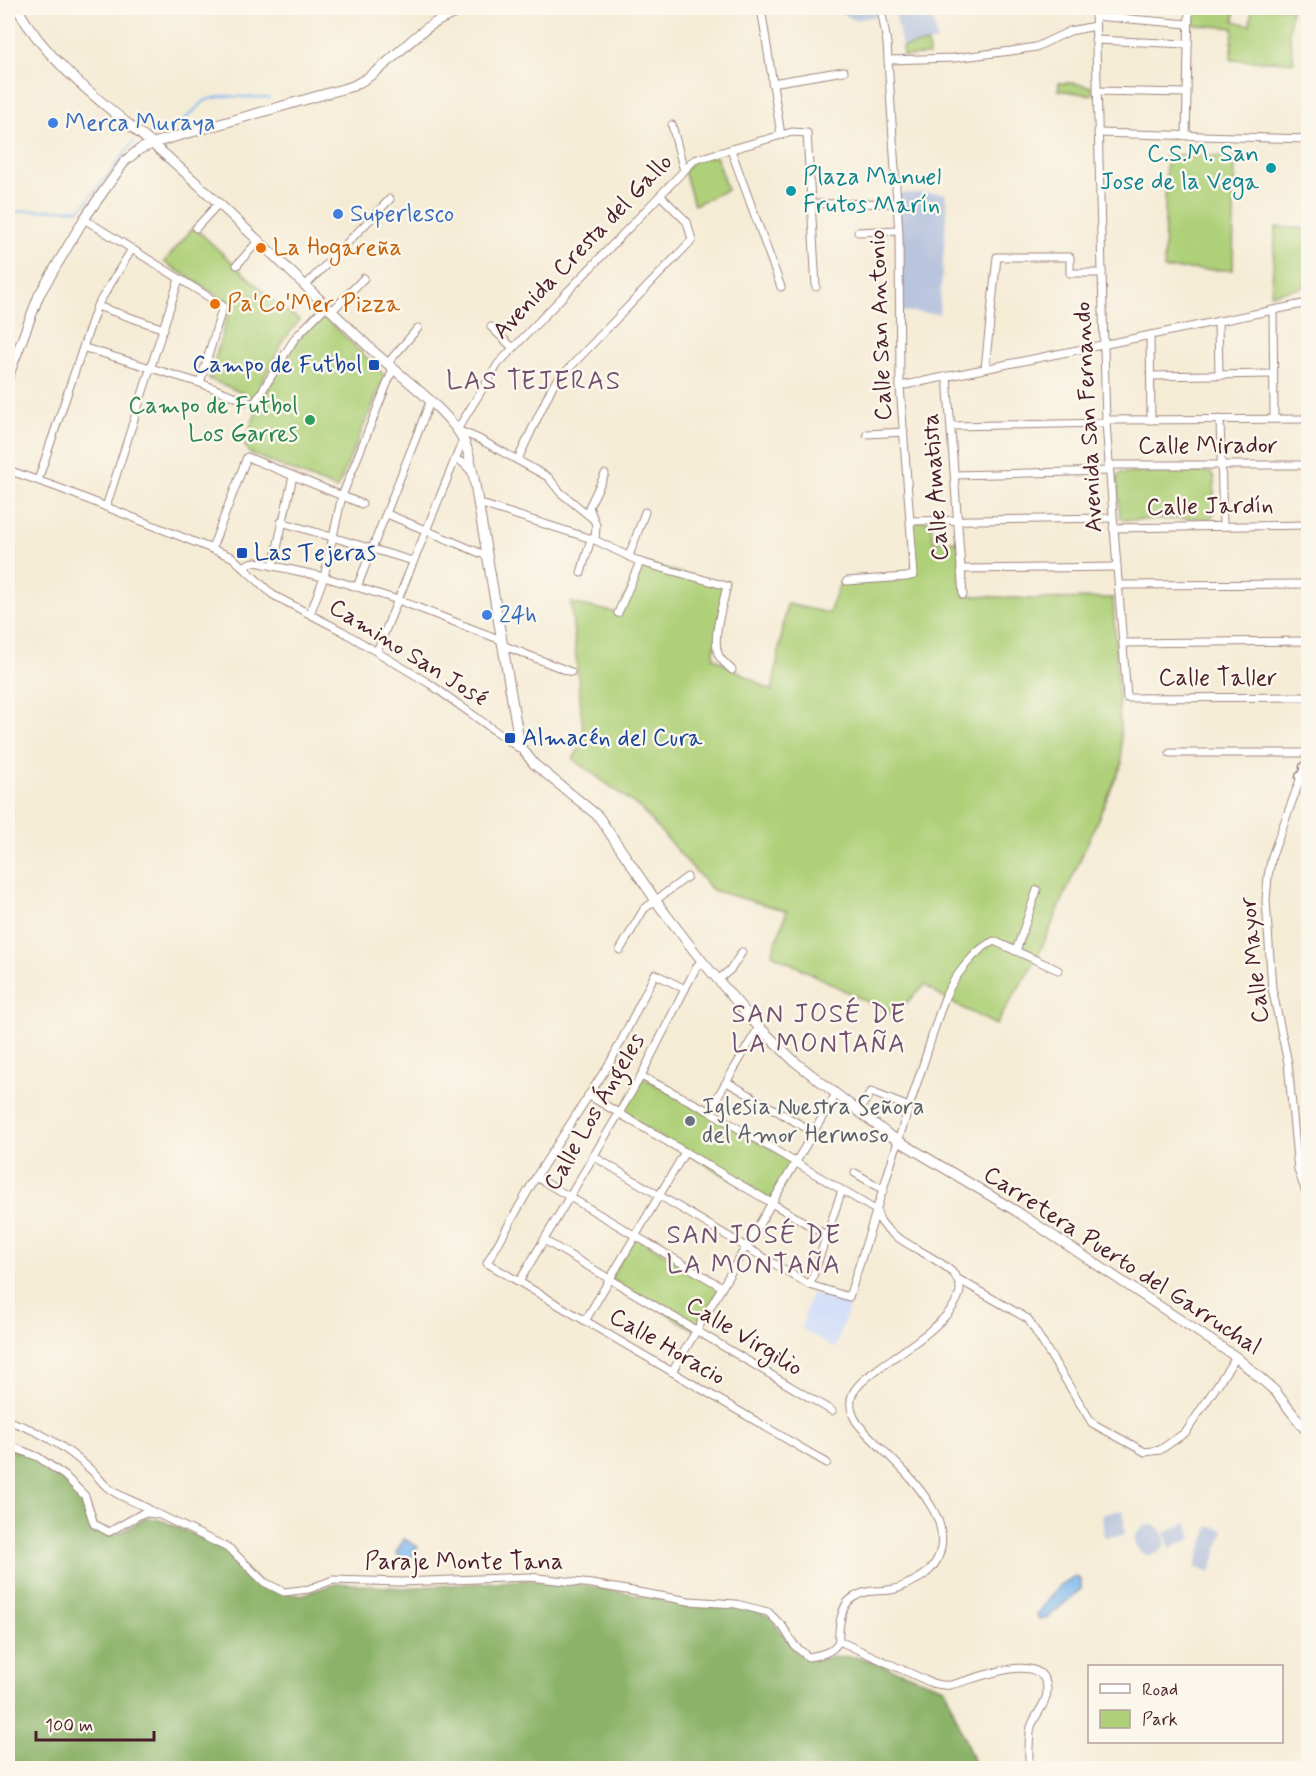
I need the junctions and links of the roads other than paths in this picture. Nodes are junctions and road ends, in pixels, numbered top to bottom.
1 (17, 8) edge
2 (436, 8) edge
3 (474, 8) edge
4 (761, 8) edge
5 (881, 8) edge
6 (1189, 8) edge
7 (1095, 12) edge
8 (441, 17) junction
9 (1188, 24) junction
10 (1095, 26) junction
11 (1095, 40) junction
12 (1188, 44) junction
13 (888, 60) junction
14 (844, 71) dead end
15 (772, 83) junction
16 (1097, 91) junction
17 (1185, 93) junction
18 (672, 125) dead end
19 (1098, 133) junction
20 (782, 135) junction
21 (1186, 135) junction
22 (1308, 139) edge
23 (151, 144) junction
24 (731, 150) junction
25 (684, 171) junction
26 (661, 196) junction
27 (390, 199) dead end
28 (219, 203) junction
29 (897, 203) junction
30 (811, 204) junction
31 (84, 219) junction
32 (196, 228) dead end
33 (898, 230) junction
34 (858, 232) dead end
35 (259, 240) junction
36 (132, 249) junction
37 (237, 265) dead end
38 (1102, 273) junction
39 (364, 278) dead end
40 (179, 279) junction
41 (305, 286) junction
42 (781, 287) dead end
43 (816, 287) dead end
44 (1308, 303) edge
45 (98, 306) junction
46 (329, 309) junction
47 (1273, 310) junction
48 (1218, 321) junction
49 (490, 327) dead end
50 (418, 328) dead end
51 (164, 329) junction
52 (1150, 335) junction
53 (1105, 344) junction
54 (85, 348) junction
55 (513, 348) junction
56 (390, 366) junction
57 (152, 368) junction
58 (985, 368) junction
59 (1272, 374) junction
60 (1219, 375) junction
61 (947, 376) junction
62 (1151, 376) junction
63 (8, 377) edge
64 (200, 383) junction
65 (900, 386) junction
66 (429, 402) junction
67 (1274, 418) junction
68 (1220, 419) junction
69 (1308, 419) edge
70 (1151, 420) junction
71 (1106, 422) junction
72 (952, 426) junction
73 (457, 430) junction
74 (904, 432) junction
75 (867, 434) dead end
76 (463, 440) junction
77 (518, 459) junction
78 (455, 460) junction
79 (1222, 465) junction
80 (1308, 465) edge
81 (1109, 468) junction
82 (8, 470) edge
83 (473, 473) junction
84 (605, 474) dead end
85 (955, 475) junction
86 (293, 476) junction
87 (38, 480) junction
88 (342, 496) junction
89 (478, 503) junction
90 (362, 504) dead end
91 (106, 507) junction
92 (645, 512) dead end
93 (387, 514) junction
94 (592, 518) junction
95 (1112, 518) junction
96 (958, 520) junction
97 (910, 521) junction
98 (281, 522) junction
99 (1308, 525) edge
100 (1223, 526) junction
101 (1113, 528) junction
102 (425, 530) junction
103 (332, 537) junction
104 (593, 539) junction
105 (212, 548) junction
106 (372, 549) junction
107 (487, 555) junction
108 (629, 556) junction
109 (413, 561) junction
110 (640, 562) junction
111 (273, 566) junction
112 (244, 567) junction
113 (1116, 567) junction
114 (961, 569) junction
115 (581, 573) dead end
116 (324, 577) junction
117 (847, 581) dead end
118 (1308, 584) edge
119 (1119, 585) junction
120 (357, 586) junction
121 (963, 595) dead end
122 (398, 600) junction
123 (618, 613) dead end
124 (310, 614) junction
125 (1308, 641) edge
126 (501, 643) junction
127 (1123, 643) junction
128 (377, 651) junction
129 (732, 670) dead end
130 (571, 672) dead end
131 (1127, 698) joint
132 (1308, 698) edge
133 (523, 751) junction
134 (1170, 753) dead end
135 (1308, 753) edge
136 (1306, 770) edge
137 (687, 877) dead end
138 (1037, 890) dead end
139 (655, 900) junction
140 (620, 950) dead end
141 (1016, 951) junction
142 (742, 952) dead end
143 (702, 961) junction
144 (1058, 970) dead end
145 (718, 980) junction
146 (685, 989) junction
147 (759, 1027) junction
148 (641, 1076) junction
149 (727, 1082) junction
150 (836, 1094) junction
151 (588, 1095) junction
152 (909, 1107) junction
153 (709, 1111) junction
154 (858, 1112) junction
155 (619, 1113) junction
156 (813, 1132) junction
157 (898, 1140) junction
158 (685, 1152) junction
159 (593, 1156) junction
160 (795, 1162) junction
161 (855, 1173) dead end
162 (536, 1177) junction
163 (842, 1190) junction
164 (884, 1190) junction
165 (659, 1195) junction
166 (569, 1196) junction
167 (1308, 1198) edge
168 (771, 1203) junction
169 (877, 1211) junction
170 (826, 1235) junction
171 (635, 1236) junction
172 (544, 1240) junction
173 (745, 1247) junction
174 (610, 1279) junction
175 (958, 1279) junction
176 (519, 1282) junction
177 (810, 1285) junction
178 (722, 1287) junction
179 (585, 1321) junction
180 (696, 1331) junction
181 (1236, 1357) junction
182 (672, 1372) junction
183 (832, 1411) dead end
184 (8, 1421) edge
185 (1308, 1433) edge
186 (8, 1446) edge
187 (827, 1463) dead end
188 (158, 1515) junction
189 (839, 1641) junction
190 (1030, 1768) edge

1 - 23 main road
2 - 8 street
3 - 8 main road
4 - 15 street
5 - 13 street, Calle San Antonio
6 - 9 street
7 - 9 street
7 - 10 street, Avenida San Fernando
8 - 23 main road
9 - 12 street
10 - 11 street, Avenida San Fernando
10 - 13 street
11 - 12 street
11 - 16 street, Avenida San Fernando
12 - 17 street
13 - 29 street, Calle San Antonio
14 - 15 street
15 - 20 street
16 - 17 street
16 - 19 street, Avenida San Fernando
17 - 21 street
18 - 25 street
19 - 21 street
19 - 38 street, Avenida San Fernando
20 - 24 street, Avenida Cresta del Gallo
20 - 30 street, Avenida Cresta del Gallo
21 - 22 street
23 - 28 main road
23 - 31 main road
24 - 25 street, Avenida Cresta del Gallo
24 - 42 street
25 - 26 street, Avenida Cresta del Gallo
26 - 55 street, Avenida Cresta del Gallo
26 - 77 street
27 - 41 street
28 - 32 street
28 - 35 main road
29 - 30 street
29 - 33 street, Calle San Antonio
30 - 43 street
31 - 36 street
31 - 63 main road
33 - 34 street
33 - 65 street, Calle San Antonio
35 - 37 street
35 - 41 main road
36 - 40 street
36 - 45 street
38 - 53 street, Avenida San Fernando
38 - 58 street
39 - 46 street
40 - 51 street
40 - 64 street
41 - 46 main road
44 - 47 street
45 - 51 street
45 - 54 street
46 - 56 main road
46 - 64 street
47 - 48 street
47 - 59 street
48 - 52 street
48 - 60 street
49 - 55 street
50 - 56 street
51 - 57 street
52 - 53 street
52 - 62 street
53 - 58 street
53 - 71 street, Avenida San Fernando
54 - 57 street
54 - 87 street
55 - 73 street, Avenida Cresta del Gallo
56 - 66 main road
56 - 88 street
57 - 64 street
57 - 91 street
58 - 61 street
59 - 60 street
59 - 67 street
60 - 62 street
61 - 65 street
61 - 72 street, Calle Amatista
62 - 70 street
65 - 74 street, Calle San Antonio
66 - 73 main road
66 - 93 street
67 - 68 street
67 - 69 street
68 - 70 street
68 - 79 street
70 - 71 street
71 - 72 street
71 - 81 street, Avenida San Fernando
72 - 85 street, Calle Amatista
73 - 76 main road
73 - 77 street
74 - 75 street
74 - 97 street, Calle San Antonio
76 - 78 street
76 - 83 main road
77 - 94 street
78 - 83 street
78 - 102 street
79 - 80 street, Calle Mirador
79 - 81 street, Calle Mirador
79 - 100 street
81 - 85 street, Calle Mirador
81 - 95 street, Avenida San Fernando
82 - 87 street, Camino San José
83 - 89 main road
84 - 94 street
85 - 96 street, Calle Amatista
86 - 88 street
86 - 98 street
86 - 105 street
87 - 91 street, Camino San José
88 - 90 street
88 - 103 street
89 - 104 street
89 - 107 main road
91 - 105 street, Camino San José
92 - 108 street
93 - 102 street
93 - 106 street
94 - 104 street
95 - 96 street
95 - 101 street, Avenida San Fernando
96 - 97 street
96 - 114 street, Calle Amatista
97 - 117 street, Calle San Antonio
98 - 103 street
98 - 111 street
99 - 100 street, Calle Jardín
100 - 101 street, Calle Jardín
101 - 113 street, Avenida San Fernando
102 - 107 street
102 - 109 street
103 - 106 street
103 - 116 street
104 - 108 street
104 - 115 street
105 - 112 street, Camino San José
106 - 109 street
106 - 120 street
107 - 126 main road
108 - 110 street
109 - 122 street
110 - 123 street
110 - 129 street
111 - 112 street
111 - 116 street
112 - 124 street, Camino San José
113 - 114 street
113 - 119 street, Avenida San Fernando
114 - 121 street, Calle Amatista
116 - 120 street
116 - 124 street
118 - 119 street
119 - 127 street, Avenida San Fernando
120 - 122 street
122 - 126 street
122 - 128 street
124 - 128 street, Camino San José
125 - 127 street
126 - 130 street
126 - 133 main road
127 - 131 street, Avenida San Fernando
128 - 133 street, Camino San José
131 - 132 street, Calle Taller
133 - 139 main road, Camino San José
134 - 135 street
136 - 167 street, Calle Mayor
137 - 139 street
138 - 141 street
139 - 140 street
139 - 143 main road, Camino San José
141 - 144 street
141 - 152 street
142 - 145 street
143 - 145 main road, Camino San José
143 - 146 street, Calle Los Ángeles
145 - 147 main road, Camino San José
146 - 148 street, Calle Los Ángeles
146 - 151 street
147 - 149 street
147 - 150 main road, Camino San José
148 - 153 street
148 - 155 street, Calle Los Ángeles
149 - 153 street
149 - 156 street
150 - 154 main road, Camino San José
150 - 156 street
151 - 155 street
151 - 162 street
152 - 154 street
152 - 157 street
153 - 160 street
154 - 157 main road, Camino San José
155 - 158 street
155 - 159 street, Calle Los Ángeles
156 - 160 street
157 - 164 street
157 - 181 main road, Carretera Puerto del Garruchal
158 - 165 street
158 - 168 street
159 - 165 street
159 - 166 street, Calle Los Ángeles
160 - 163 street
160 - 168 street
161 - 164 street
162 - 166 street
162 - 176 street, Calle Horacio
163 - 169 street
163 - 170 street
164 - 169 street
165 - 171 street
165 - 173 street
166 - 171 street
166 - 172 street, Calle Los Ángeles
168 - 170 street
168 - 173 street
169 - 175 street
169 - 177 street
170 - 177 street
171 - 174 street
171 - 178 street
172 - 174 street, Calle Virgilio
172 - 176 street, Calle Los Ángeles
173 - 177 street
173 - 178 street
174 - 179 street
174 - 180 street, Calle Virgilio
175 - 181 street
175 - 189 street
176 - 179 street, Calle Horacio
178 - 180 street
179 - 182 street, Calle Horacio
180 - 182 street
180 - 183 street, Calle Virgilio
181 - 185 main road, Carretera Puerto del Garruchal
182 - 187 street, Calle Horacio
184 - 188 street, Paraje Monte Tana
186 - 188 street
188 - 189 street, Paraje Monte Tana
189 - 190 street

